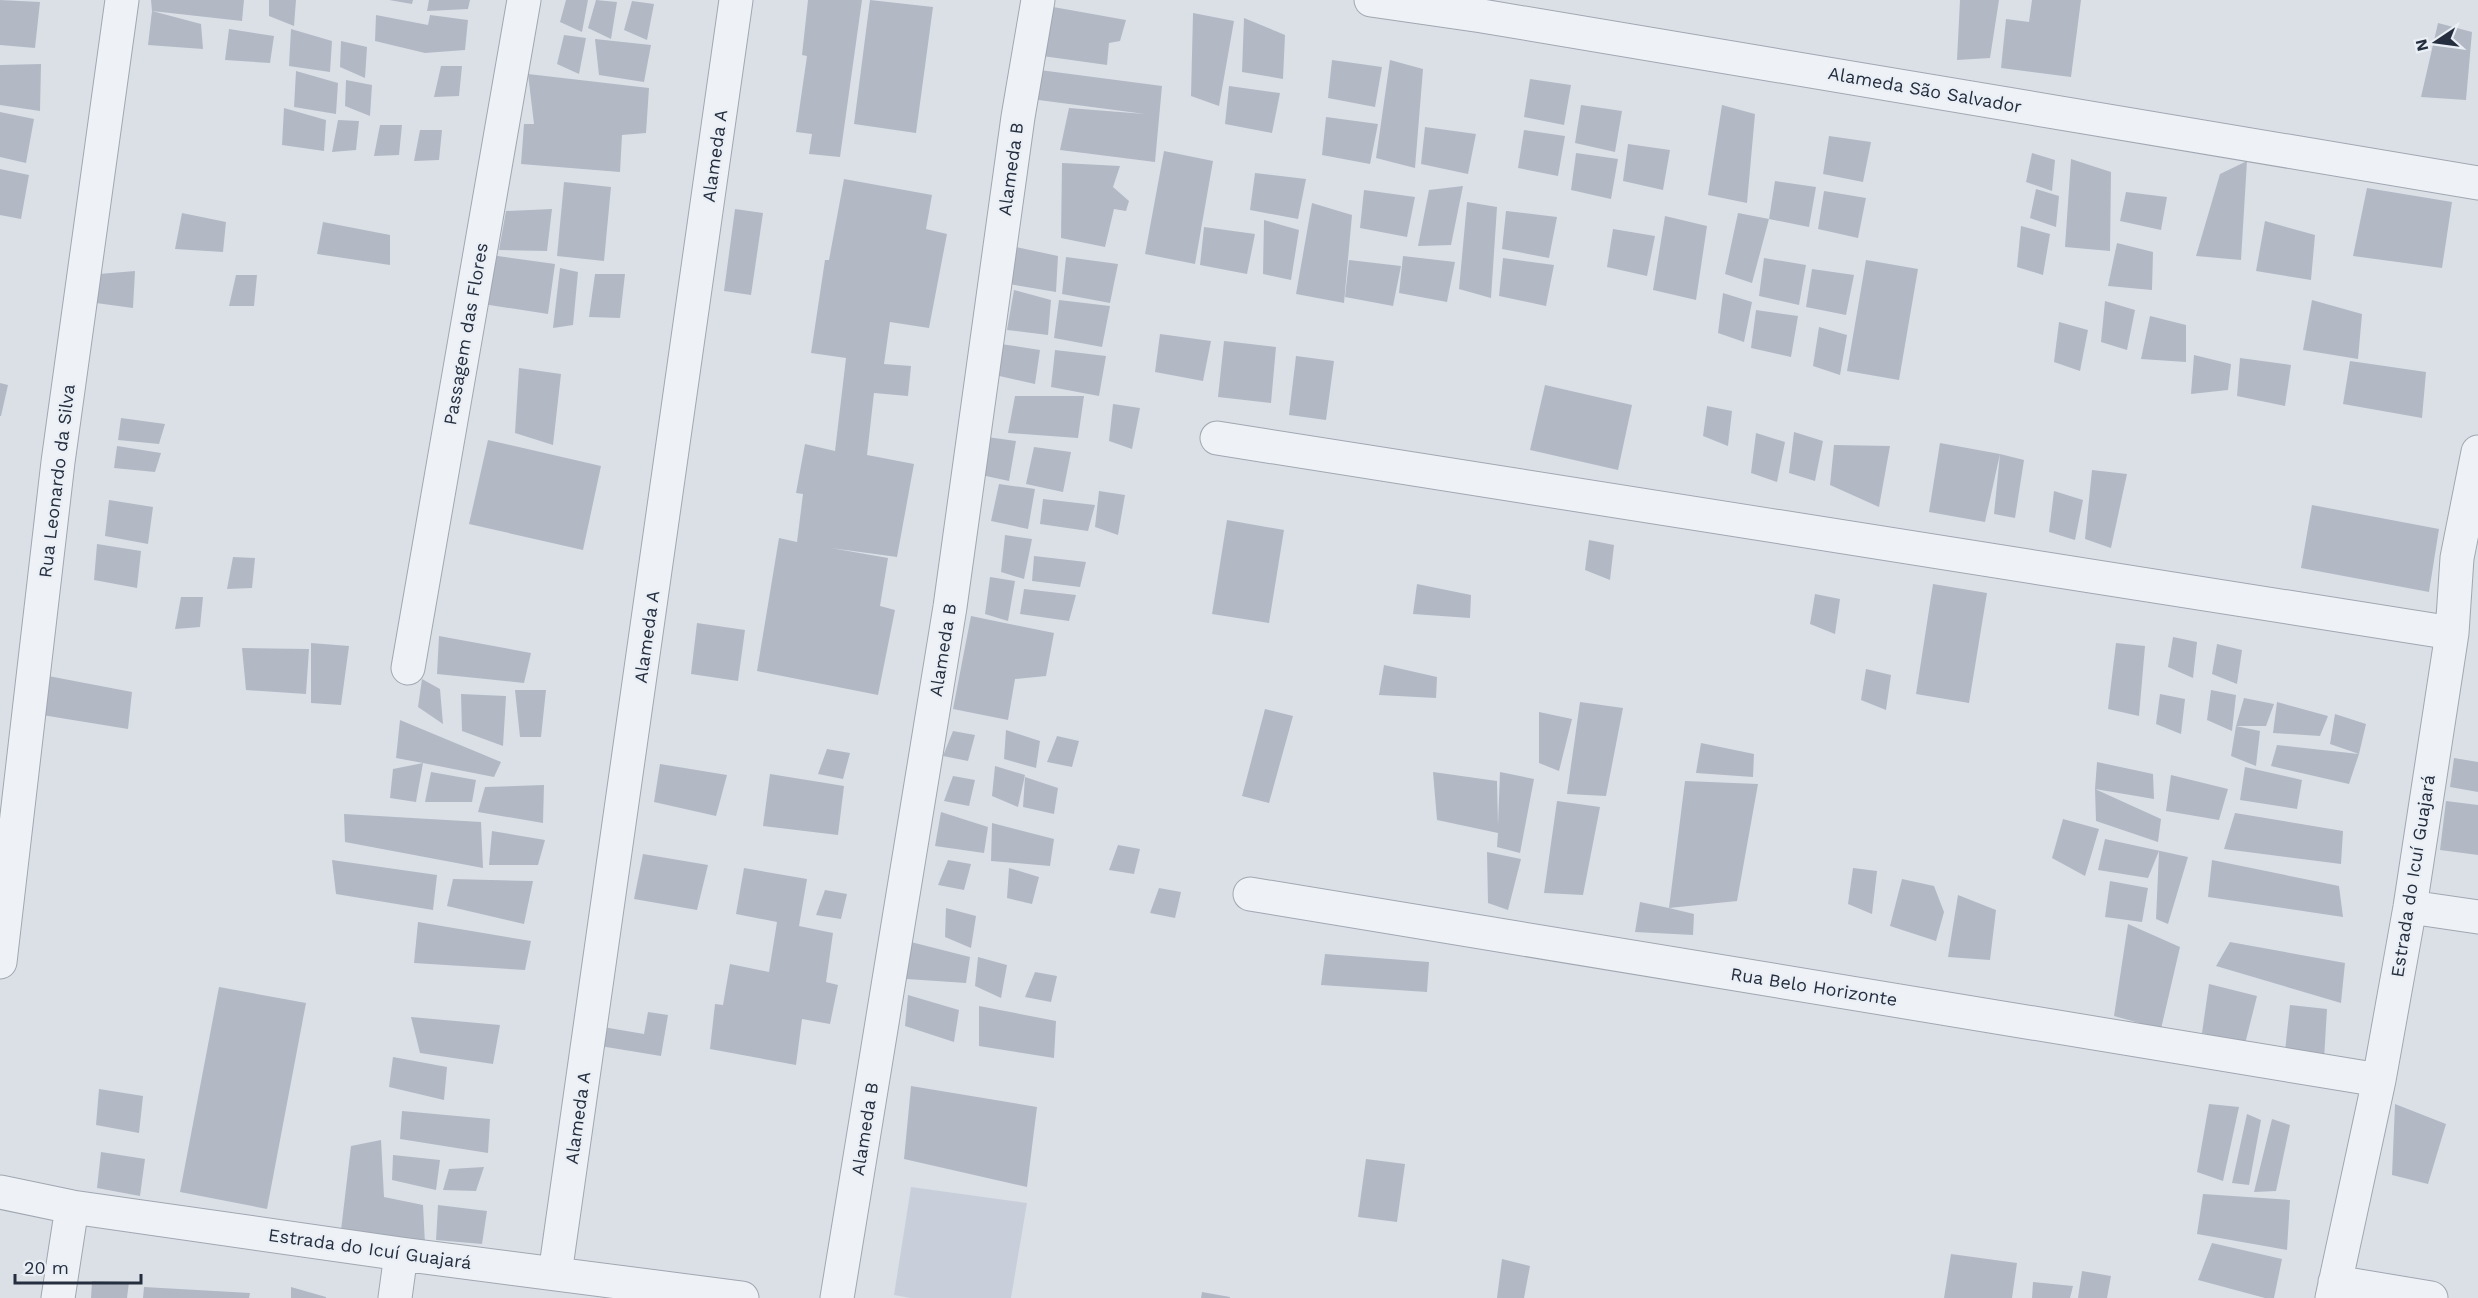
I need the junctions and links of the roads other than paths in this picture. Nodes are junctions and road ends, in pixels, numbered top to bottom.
1 (122, 0) edge
2 (524, 0) edge
3 (736, 0) edge
4 (1038, 0) edge
5 (1371, 0) edge
6 (2478, 183) edge
7 (1217, 438) dead end
8 (2478, 452) edge
9 (2468, 559) edge
10 (2452, 633) junction
11 (408, 668) dead end
12 (1250, 894) dead end
13 (2410, 907) junction
14 (2478, 917) edge
15 (0, 962) edge
16 (2379, 1080) junction
17 (0, 1192) edge
18 (72, 1207) junction
19 (401, 1254) junction
20 (555, 1274) junction
21 (2334, 1290) edge
22 (58, 1298) edge
23 (395, 1298) edge
24 (742, 1298) edge
25 (837, 1298) edge
26 (2431, 1298) edge

1 - 15 street, Rua Leonardo da Silva
2 - 11 street, Passagem das Flores
3 - 20 street, Alameda A
4 - 25 street, Alameda B
5 - 6 street, Alameda São Salvador
7 - 10 street
8 - 9 street, Estrada do Icuí Guajará
9 - 10 street, Estrada do Icuí Guajará
10 - 13 street, Estrada do Icuí Guajará
12 - 16 street, Rua Belo Horizonte
13 - 14 street
13 - 16 street, Estrada do Icuí Guajará
16 - 21 street, Estrada do Icuí Guajará
17 - 18 street, Estrada do Icuí Guajará
18 - 19 street, Estrada do Icuí Guajará
18 - 22 street
19 - 20 street, Estrada do Icuí Guajará
19 - 23 street
20 - 24 street, Estrada do Icuí Guajará
21 - 26 street

